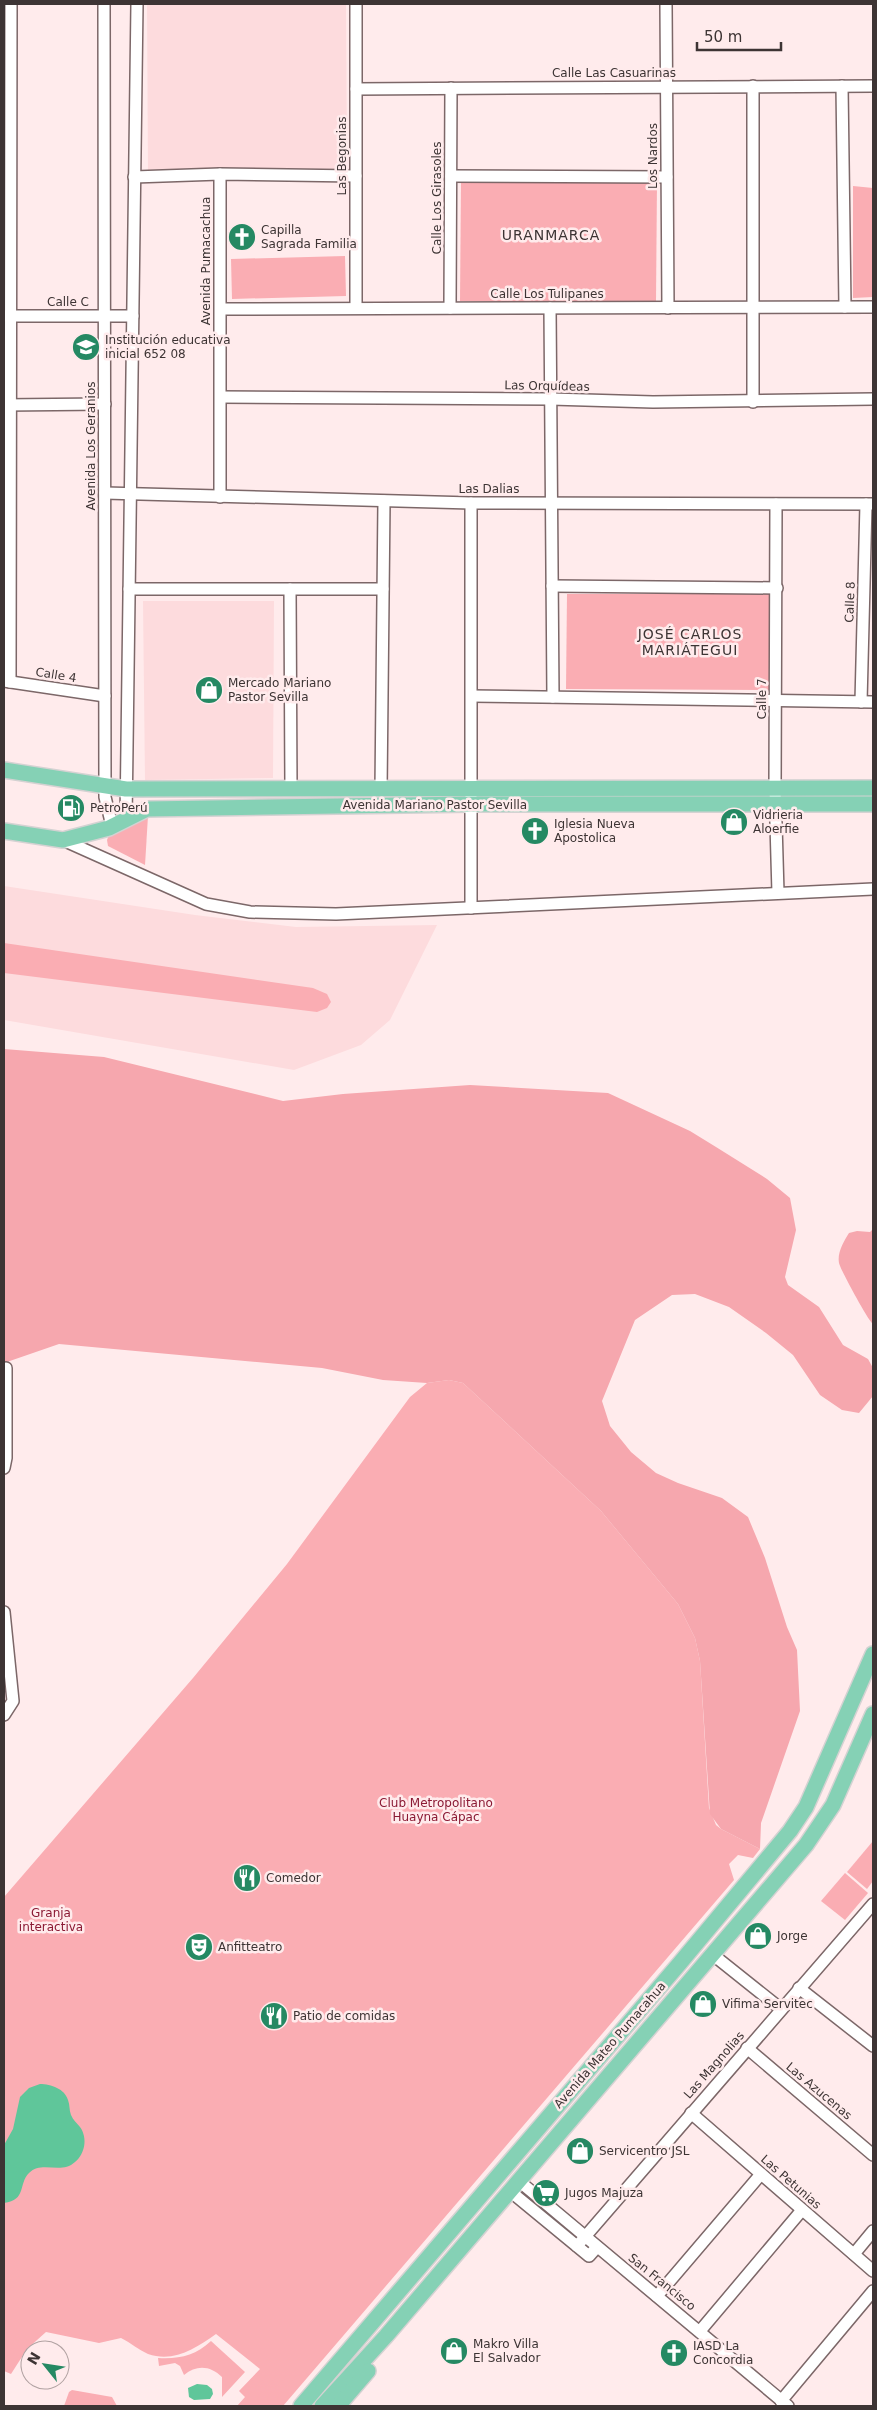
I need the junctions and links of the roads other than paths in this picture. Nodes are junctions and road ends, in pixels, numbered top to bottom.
1 (10, 4) edge
2 (104, 4) edge
3 (137, 4) edge
4 (356, 4) edge
5 (666, 4) edge
6 (753, 86) junction
7 (842, 86) junction
8 (873, 86) edge
9 (666, 87) junction
10 (356, 88) junction
11 (451, 88) junction
12 (220, 174) junction
13 (356, 176) junction
14 (451, 176) junction
15 (134, 177) junction
16 (667, 177) junction
17 (753, 307) junction
18 (845, 307) junction
19 (873, 307) edge
20 (356, 308) junction
21 (450, 308) junction
22 (550, 308) junction
23 (668, 308) junction
24 (220, 309) junction
25 (7, 315) edge
26 (105, 316) junction
27 (133, 316) junction
28 (221, 397) junction
29 (551, 399) junction
30 (873, 399) edge
31 (753, 402) junction
32 (105, 404) junction
33 (7, 405) edge
34 (105, 493) junction
35 (130, 494) junction
36 (220, 497) junction
37 (384, 501) junction
38 (471, 503) junction
39 (552, 503) junction
40 (776, 504) junction
41 (870, 504) edge
42 (7, 520) edge
43 (869, 581) edge
44 (552, 586) junction
45 (777, 588) junction
46 (129, 589) junction
47 (290, 589) junction
48 (383, 589) junction
49 (8, 591) edge
50 (7, 681) edge
51 (105, 696) junction
52 (472, 696) junction
53 (553, 697) junction
54 (776, 700) junction
55 (861, 702) junction
56 (873, 702) edge
57 (127, 757) junction
58 (105, 758) junction
59 (4, 770) edge
60 (105, 786) junction
61 (873, 788) edge
62 (126, 789) junction
63 (775, 789) junction
64 (291, 790) junction
65 (381, 790) junction
66 (471, 797) junction
67 (873, 804) edge
68 (776, 805) junction
69 (119, 823) junction
70 (4, 831) edge
71 (63, 840) junction
72 (873, 889) edge
73 (778, 894) junction
74 (471, 908) junction
75 (6, 1368) dead end
76 (4, 1468) edge
77 (4, 1612) edge
78 (873, 1654) edge
79 (873, 1714) edge
80 (4, 1715) edge
81 (873, 1904) edge
82 (712, 1954) junction
83 (799, 1988) junction
84 (780, 2009) junction
85 (873, 2046) edge
86 (747, 2048) junction
87 (691, 2113) junction
88 (873, 2155) edge
89 (761, 2174) junction
90 (515, 2186) junction
91 (802, 2210) junction
92 (873, 2231) edge
93 (581, 2241) junction
94 (458, 2252) junction
95 (854, 2254) junction
96 (873, 2271) edge
97 (873, 2291) edge
98 (657, 2296) junction
99 (700, 2331) junction
100 (785, 2404) edge
101 (301, 2406) edge
102 (322, 2406) edge
103 (338, 2406) edge

1 - 25 street
2 - 26 street, Avenida Los Geranios
3 - 15 street
4 - 10 street, Las Begonias
5 - 9 street, Los Nardos
6 - 7 street, Calle Las Casuarinas
6 - 9 street, Calle Las Casuarinas
6 - 17 street
7 - 8 street, Calle Las Casuarinas
7 - 18 street
9 - 11 street, Calle Las Casuarinas
9 - 16 street, Los Nardos
10 - 11 street, Calle Las Casuarinas
10 - 13 street, Las Begonias
11 - 14 street, Calle Los Girasoles
12 - 13 street
12 - 15 street
12 - 24 street, Avenida Pumacachua
13 - 20 street, Las Begonias
14 - 16 street
14 - 21 street, Calle Los Girasoles
15 - 27 street
16 - 23 street, Los Nardos
17 - 18 street, Calle Los Tulipanes
17 - 23 street, Calle Los Tulipanes
17 - 31 street
18 - 19 street, Calle Los Tulipanes
20 - 21 street, Calle Los Tulipanes
20 - 24 street, Calle Los Tulipanes
21 - 22 street, Calle Los Tulipanes
22 - 23 street, Calle Los Tulipanes
22 - 29 street
24 - 28 street, Avenida Pumacachua
25 - 26 street, Calle C
25 - 33 street
26 - 27 street, Calle C
26 - 32 street, Avenida Los Geranios
27 - 35 street
28 - 29 street, Las Orquídeas
28 - 36 street, Avenida Pumacachua
29 - 31 street, Las Orquídeas
29 - 39 street
30 - 31 street, Las Orquídeas
32 - 33 street
32 - 34 street, Avenida Los Geranios
33 - 42 street
34 - 35 street, Las Dalias
34 - 51 street, Avenida Los Geranios
35 - 36 street, Las Dalias
35 - 46 street
36 - 37 street, Las Dalias
37 - 38 street, Las Dalias
37 - 48 street
38 - 39 street, Las Dalias
38 - 52 street
39 - 40 street, Las Dalias
39 - 44 street
40 - 41 street, Las Dalias
40 - 45 street, Calle 7
41 - 43 street, Calle 8
42 - 49 street
43 - 55 street, Calle 8
44 - 45 street
44 - 53 street
45 - 54 street, Calle 7
46 - 47 street
46 - 57 street
47 - 48 street
47 - 64 street
48 - 65 street
49 - 50 street
50 - 51 street, Calle 4
51 - 58 street, Avenida Los Geranios
52 - 53 street
52 - 66 street
53 - 54 street
54 - 55 street
54 - 63 street, Calle 7
55 - 56 street
57 - 58 street
57 - 62 street
58 - 60 street, Avenida Los Geranios
59 - 60 main road, Avenida Mariano Pastor Sevilla
60 - 62 main road, Avenida Mariano Pastor Sevilla
60 - 69 street, Avenida Los Geranios
61 - 63 main road, Avenida Mariano Pastor Sevilla
62 - 64 main road, Avenida Mariano Pastor Sevilla
62 - 69 street
63 - 66 main road, Avenida Mariano Pastor Sevilla
63 - 68 street, Calle 7
64 - 65 main road, Avenida Mariano Pastor Sevilla
65 - 66 main road, Avenida Mariano Pastor Sevilla
66 - 68 main road, Avenida Mariano Pastor Sevilla
66 - 69 main road, Avenida Mariano Pastor Sevilla
66 - 74 street
67 - 68 main road, Avenida Mariano Pastor Sevilla
68 - 73 street, Calle 7
69 - 71 main road, Avenida Mariano Pastor Sevilla
70 - 71 main road, Avenida Mariano Pastor Sevilla
71 - 74 street
72 - 73 street
73 - 74 street
75 - 76 street
77 - 80 street
78 - 101 main road, Avenida Mateo Pumacahua
79 - 82 main road, Avenida Mateo Pumacahua
81 - 83 street, Las Magnolias
82 - 84 street
82 - 90 main road, Avenida Mateo Pumacahua
83 - 84 street, Las Magnolias
83 - 85 street
84 - 86 street, Las Magnolias
86 - 87 street, Las Magnolias
86 - 88 street, Las Azucenas
87 - 89 street, Las Petunias
87 - 93 street, Las Magnolias
89 - 91 street, Las Petunias
89 - 98 street
90 - 93 street, San Francisco
90 - 94 main road, Avenida Mateo Pumacahua
91 - 95 street, Las Petunias
91 - 99 street
92 - 95 street
93 - 98 street, San Francisco
94 - 102 main road, Avenida Mateo Pumacahua
94 - 103 main road
95 - 96 street, Las Petunias
97 - 100 street
98 - 99 street, San Francisco
99 - 100 street, San Francisco

